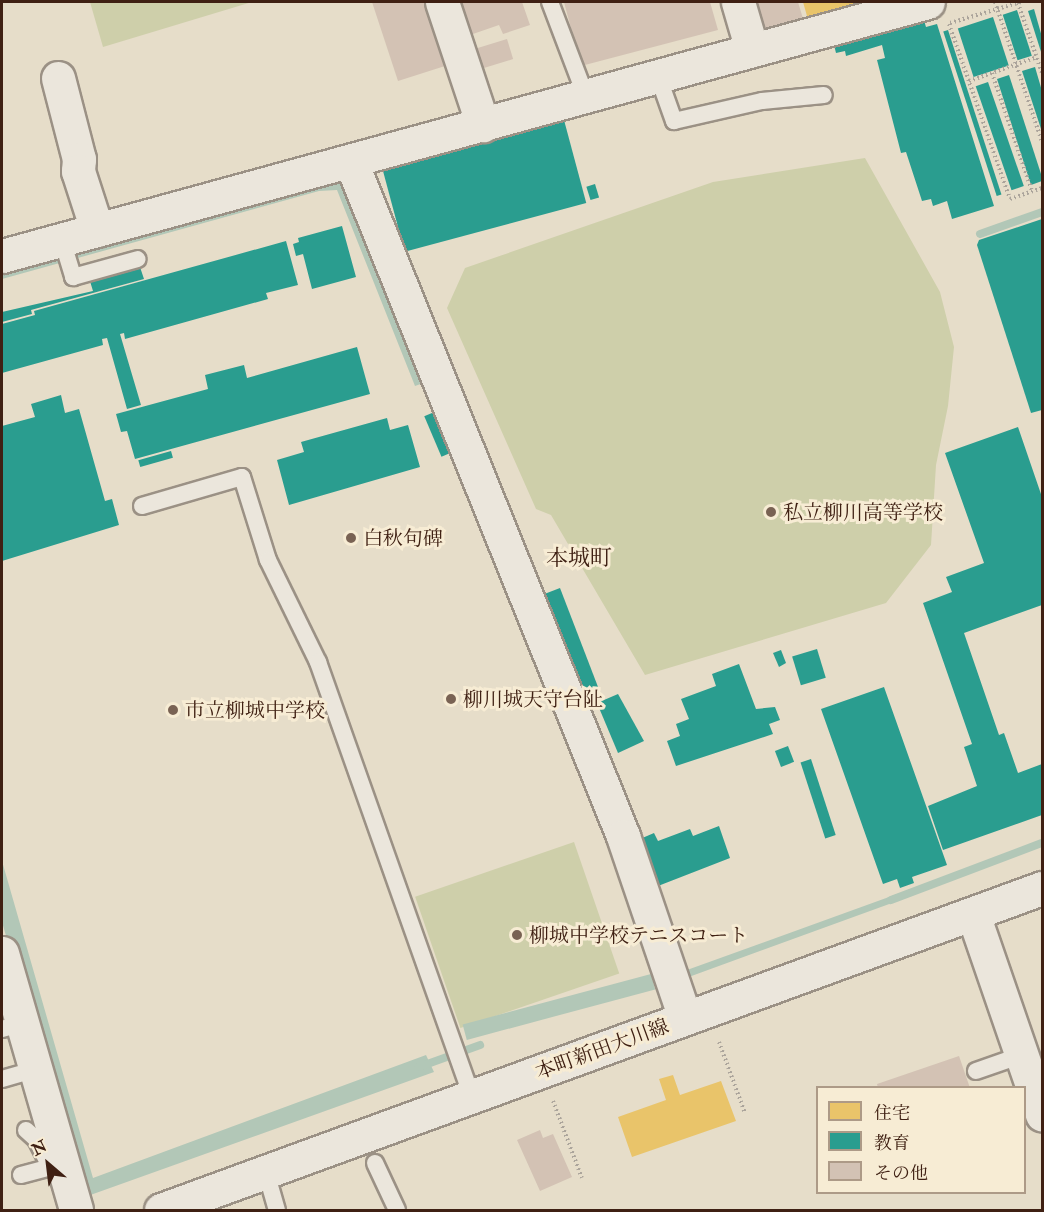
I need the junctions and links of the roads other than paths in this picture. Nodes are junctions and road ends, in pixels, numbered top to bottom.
1 (442, 2) edge
2 (550, 2) edge
3 (738, 2) edge
4 (929, 12) edge
5 (752, 50) junction
6 (658, 76) junction
7 (58, 78) dead end
8 (824, 95) dead end
9 (586, 97) junction
10 (483, 125) junction
11 (351, 162) junction
12 (97, 230) junction
13 (65, 251) junction
14 (2, 256) edge
15 (138, 259) dead end
16 (142, 506) dead end
17 (1042, 888) edge
18 (973, 914) junction
19 (2, 953) edge
20 (685, 1018) junction
21 (12, 1026) edge
22 (1022, 1055) junction
23 (36, 1069) junction
24 (976, 1071) dead end
25 (2, 1079) edge
26 (472, 1097) junction
27 (1042, 1114) edge
28 (1026, 1118) edge
29 (26, 1130) dead end
30 (375, 1163) dead end
31 (56, 1166) junction
32 (266, 1172) junction
33 (21, 1175) dead end
34 (76, 1210) edge
35 (161, 1210) edge
36 (277, 1210) edge
37 (397, 1210) edge

1 - 10 street
2 - 9 lane
3 - 5 street
4 - 5 street
5 - 6 street
6 - 8 lane
6 - 9 street
7 - 12 street
9 - 10 street
10 - 11 street
11 - 12 street
11 - 20 street
12 - 13 street
13 - 14 street
13 - 15 lane
16 - 26 lane
17 - 18 street, 本町新田大川線
18 - 20 street, 本町新田大川線
18 - 22 street
19 - 21 street
20 - 26 street, 本町新田大川線
21 - 23 street
22 - 24 lane
22 - 27 street
23 - 25 lane
23 - 31 street
26 - 32 street, 本町新田大川線
27 - 28 lane
29 - 31 lane
30 - 37 lane
31 - 33 lane
31 - 34 street
32 - 35 street, 本町新田大川線
32 - 36 lane

